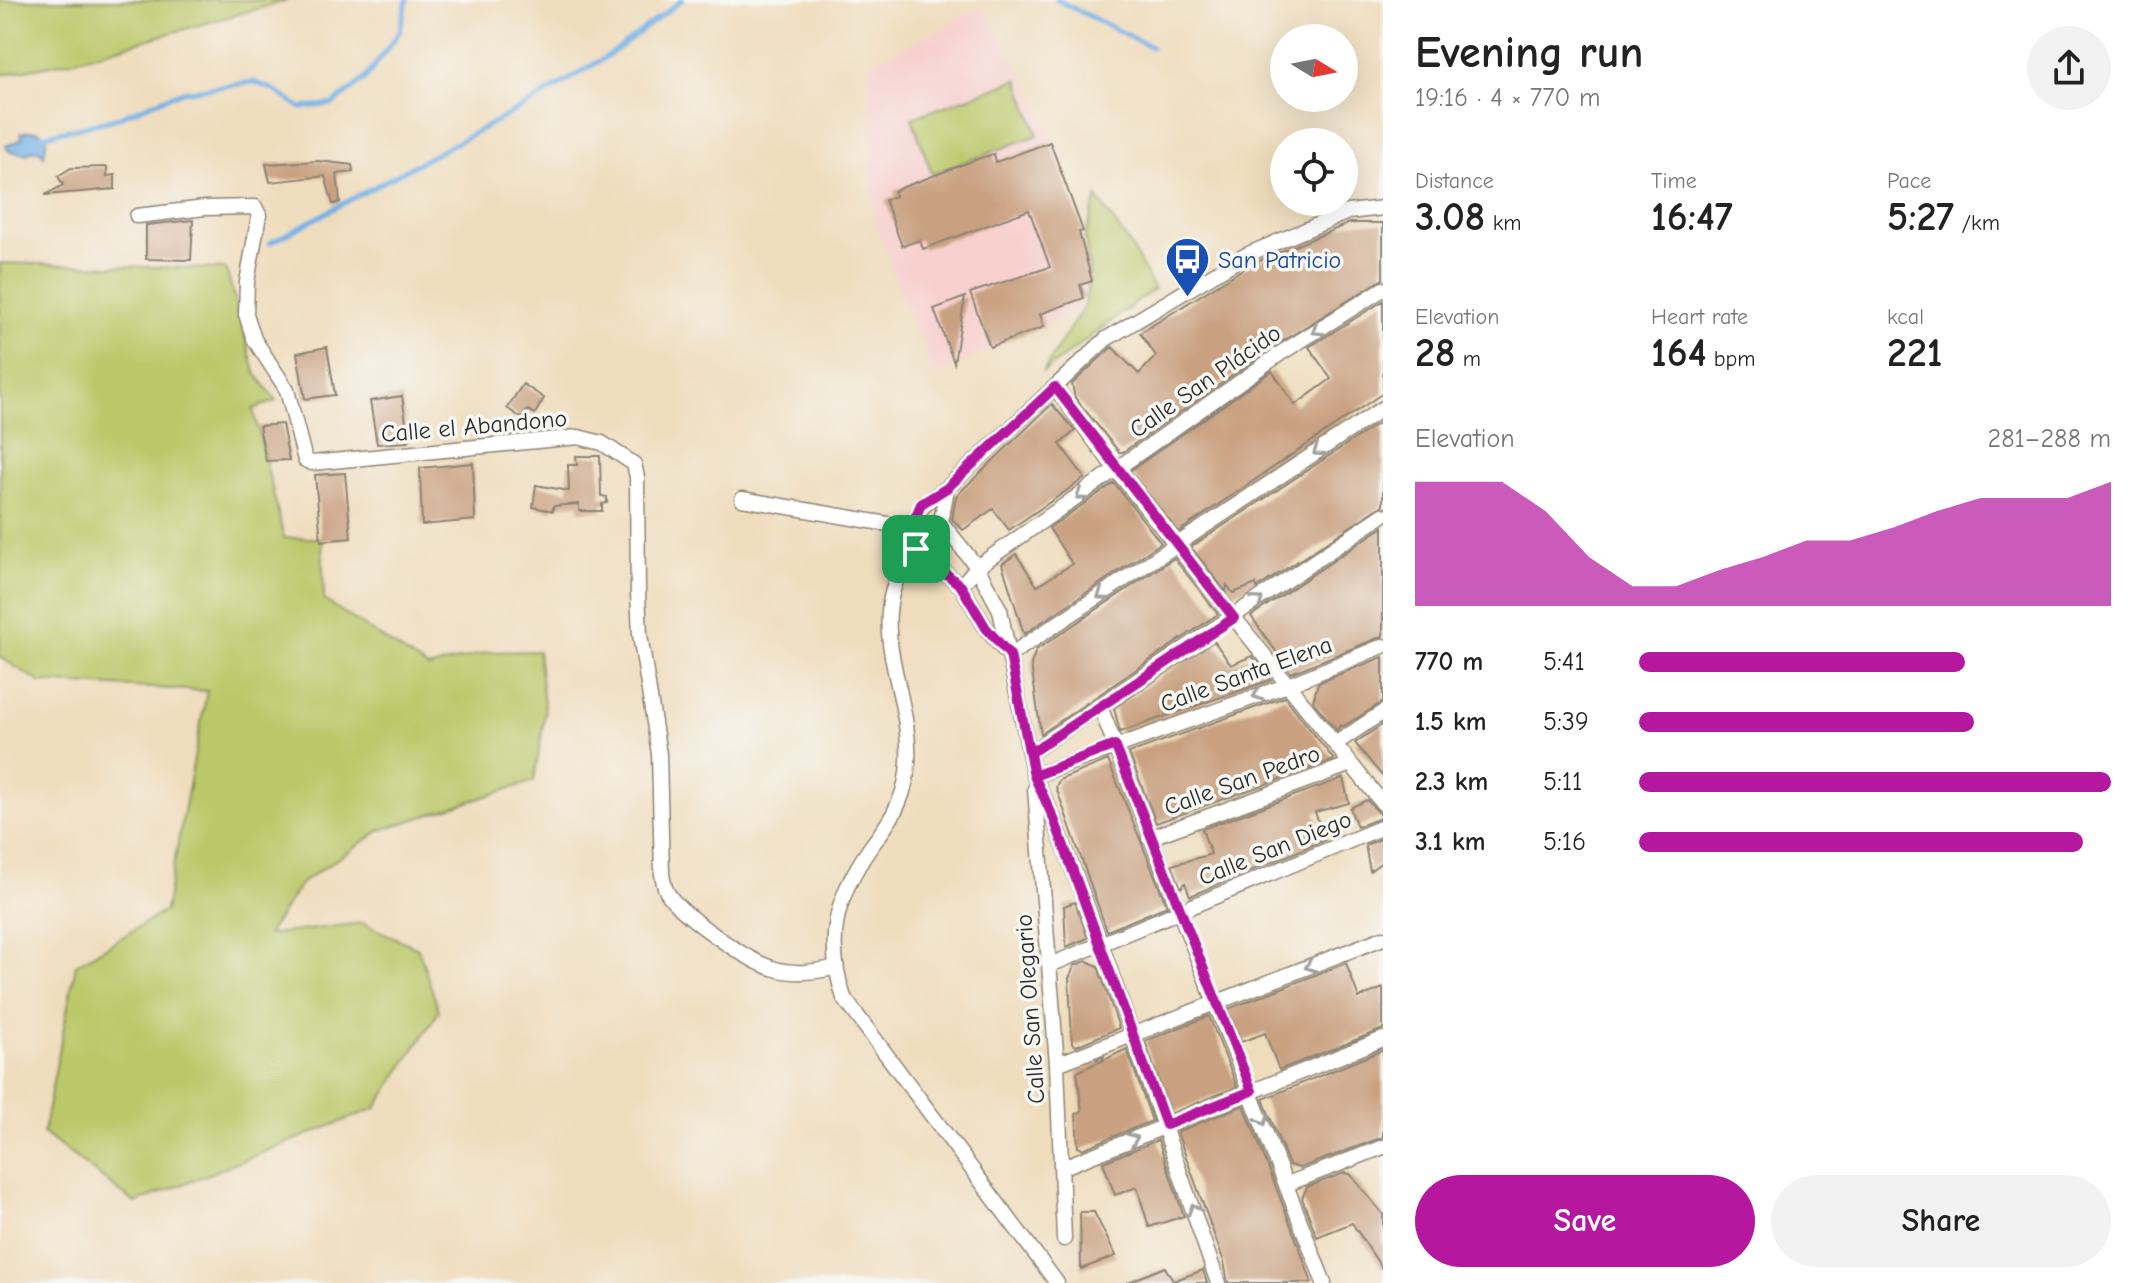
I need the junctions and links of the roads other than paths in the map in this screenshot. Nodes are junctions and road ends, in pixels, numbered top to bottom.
1 (1383, 208) edge
2 (137, 216) dead end
3 (1383, 289) edge
4 (1055, 387) junction
5 (1383, 408) edge
6 (1117, 471) junction
7 (947, 488) junction
8 (742, 499) dead end
9 (1383, 515) edge
10 (941, 522) junction
11 (914, 523) junction
12 (1177, 546) junction
13 (916, 549) junction
14 (977, 567) junction
15 (961, 586) junction
16 (1234, 618) junction
17 (1383, 646) edge
18 (1010, 655) junction
19 (1288, 685) junction
20 (1101, 709) junction
21 (1383, 712) edge
22 (1335, 744) junction
23 (1115, 745) junction
24 (1030, 753) junction
25 (1351, 764) junction
26 (1034, 776) junction
27 (1383, 804) edge
28 (1383, 827) edge
29 (1149, 838) junction
30 (1066, 853) junction
31 (1042, 860) junction
32 (1180, 911) junction
33 (1383, 938) edge
34 (1101, 944) junction
35 (1050, 965) junction
36 (834, 968) junction
37 (1216, 1003) junction
38 (1132, 1033) junction
39 (1383, 1039) edge
40 (1057, 1064) junction
41 (1252, 1091) junction
42 (1166, 1125) junction
43 (1383, 1147) edge
44 (1061, 1168) junction
45 (1287, 1184) junction
46 (1064, 1239) dead end
47 (1057, 1283) edge
48 (1218, 1283) edge
49 (1324, 1283) edge

1 - 4 street
2 - 36 street, Calle el Abandono
3 -> 6 street, Calle San Plácido
4 - 6 street
4 - 7 street
5 -> 12 street
6 - 12 street
6 -> 14 street, Calle San Plácido
7 - 10 street
7 - 11 street
8 - 11 street
16 -> 9 street
10 - 11 street
10 - 14 street
11 - 13 street
12 - 16 street
12 -> 18 street
13 - 15 street
13 - 36 street
14 - 15 street, Calle San Plácido
14 - 18 street
15 - 18 street
16 - 19 street
16 - 20 street
17 - 19 street, Calle Santa Elena
18 - 24 street
19 - 22 street
19 -> 23 street, Calle Santa Elena
20 - 23 street
20 - 24 street
21 - 22 street, Calle San Pedro
22 - 25 street
23 - 26 street, Calle Santa Elena
23 - 29 street
24 - 26 street
25 - 27 street
25 - 29 street, Calle San Pedro
26 - 30 street
26 - 31 street, Calle San Olegario
28 - 32 street, Calle San Diego
29 - 32 street
30 - 31 street
30 - 34 street
31 - 35 street, Calle San Olegario
32 - 34 street, Calle San Diego
32 - 37 street
33 -> 37 street
34 - 35 street, Calle San Diego
34 - 38 street
35 - 40 street, Calle San Olegario
36 - 47 street
37 - 38 street
37 - 41 street
38 - 40 street
38 - 42 street
39 - 41 street
40 - 44 street, Calle San Olegario
41 - 42 street
41 -> 45 street
44 -> 42 street
48 -> 42 street
43 - 45 street
44 - 46 street, Calle San Olegario
45 - 49 street

